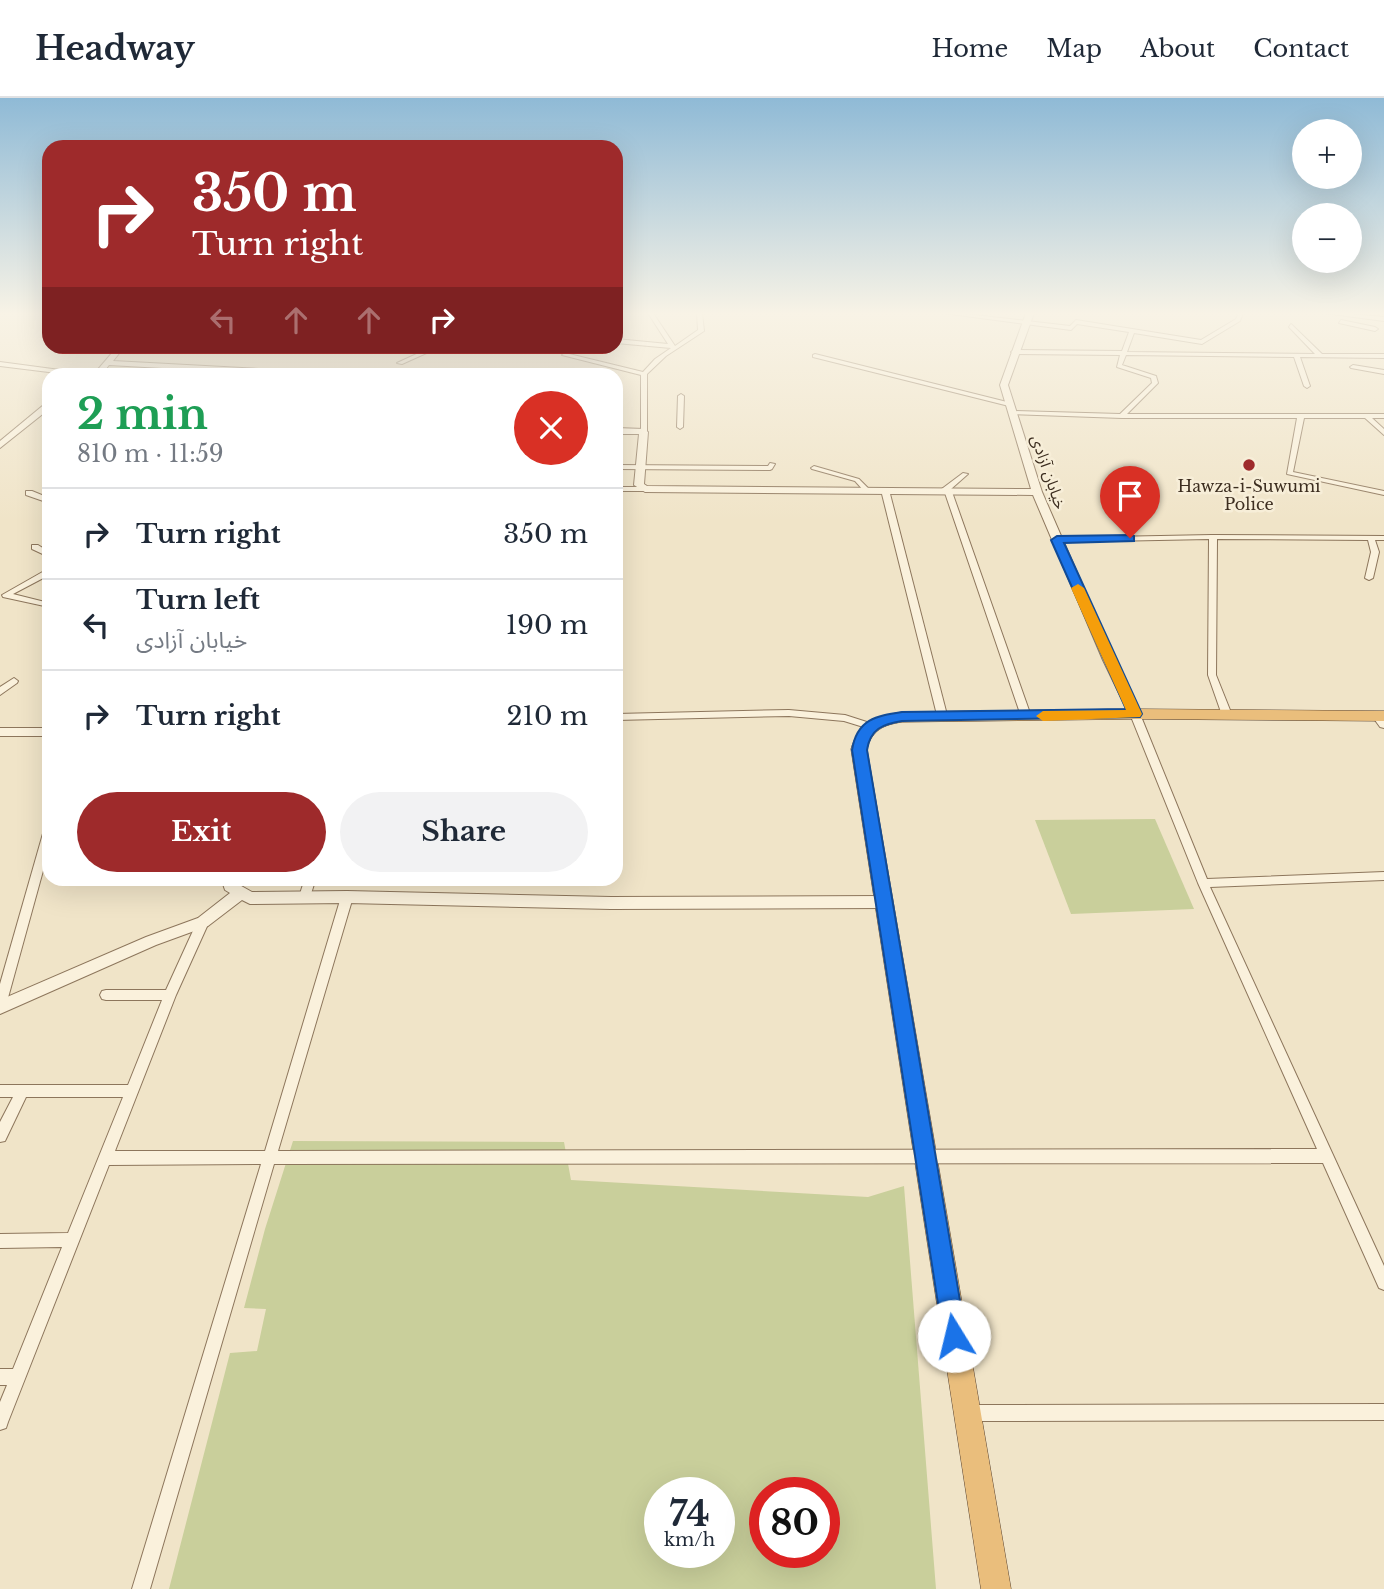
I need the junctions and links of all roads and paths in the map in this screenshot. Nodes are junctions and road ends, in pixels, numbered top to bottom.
1 (644, 383) edge
2 (915, 383) edge
3 (1005, 383) edge
4 (1154, 383) edge
5 (1306, 383) edge
6 (1307, 386) dead end
7 (681, 396) dead end
8 (1011, 408) junction
9 (42, 411) edge
10 (1301, 415) junction
11 (1122, 416) junction
12 (1367, 416) junction
13 (1384, 416) edge
14 (680, 427) dead end
15 (623, 431) edge
16 (644, 432) junction
17 (1384, 433) edge
18 (0, 445) edge
19 (772, 464) dead end
20 (623, 467) edge
21 (642, 467) junction
22 (814, 468) dead end
23 (964, 474) dead end
24 (623, 489) edge
25 (645, 489) junction
26 (866, 490) junction
27 (885, 491) junction
28 (945, 491) junction
29 (1037, 492) junction
30 (29, 493) dead end
31 (1384, 493) edge
32 (42, 498) edge
33 (1213, 537) junction
34 (1371, 538) junction
35 (1384, 538) edge
36 (1057, 540) junction
37 (35, 547) dead end
38 (42, 551) edge
39 (42, 576) edge
40 (1369, 579) dead end
41 (42, 604) edge
42 (14, 681) dead end
43 (0, 692) edge
44 (1135, 714) junction
45 (942, 715) junction
46 (1227, 715) junction
47 (1026, 716) junction
48 (623, 717) edge
49 (1382, 719) edge
50 (870, 726) junction
51 (0, 732) edge
52 (42, 732) edge
53 (42, 855) edge
54 (1384, 876) edge
55 (1202, 883) junction
56 (230, 886) edge
57 (308, 886) edge
58 (240, 894) junction
59 (305, 897) junction
60 (347, 897) junction
61 (883, 902) junction
62 (203, 922) junction
63 (106, 995) dead end
64 (170, 995) junction
65 (0, 1006) edge
66 (23, 1090) junction
67 (0, 1091) edge
68 (132, 1091) junction
69 (0, 1136) edge
70 (925, 1156) junction
71 (1326, 1156) junction
72 (268, 1157) junction
73 (105, 1158) junction
74 (72, 1240) junction
75 (0, 1241) edge
76 (1384, 1283) edge
77 (0, 1377) edge
78 (18, 1377) junction
79 (1384, 1412) edge
80 (967, 1413) junction
81 (0, 1422) edge
82 (141, 1589) edge
83 (996, 1589) edge

1 - 16 street
2 - 8 street
3 - 8 street, خیابان آزادی
4 - 11 street
5 - 6 street
7 - 14 street
8 - 11 street
8 - 29 street, خیابان آزادی
9 - 18 street
10 - 11 street
10 - 12 street
10 - 31 street
12 - 13 street
12 - 17 street
15 - 16 street
16 - 21 street
19 - 21 street
20 - 21 street
21 - 25 street
22 - 26 street
23 - 28 street
24 - 25 street
25 - 26 street
26 - 27 street
27 - 28 street
27 - 45 street
28 - 29 street
28 - 47 street
29 - 36 street, خیابان آزادی
30 - 32 street
33 - 34 street
33 - 36 street
33 - 46 street
34 - 35 street
34 - 40 street
36 - 44 street, خیابان آزادی
37 - 38 street
39 - 41 street
42 - 43 street
44 - 46 highway
44 - 47 highway
44 - 55 street
45 - 47 highway
45 - 50 highway
46 - 49 highway
48 - 50 street
50 - 61 highway
51 - 52 street
53 - 65 street
54 - 55 street
55 - 71 street
56 - 58 street
57 - 59 street
58 - 59 street
58 - 62 street
59 - 60 street
60 - 61 street
60 - 72 street
61 - 70 highway
62 - 64 street
62 - 65 street
63 - 64 street
64 - 68 street
66 - 67 street
66 - 68 street
66 - 69 street
68 - 73 street
70 - 71 street
70 - 72 street
70 - 80 highway
71 - 76 street
72 - 73 street
72 - 82 street
73 - 74 street
74 - 75 street
74 - 78 street
77 - 78 street
78 - 81 street
79 - 80 street
80 - 83 highway

